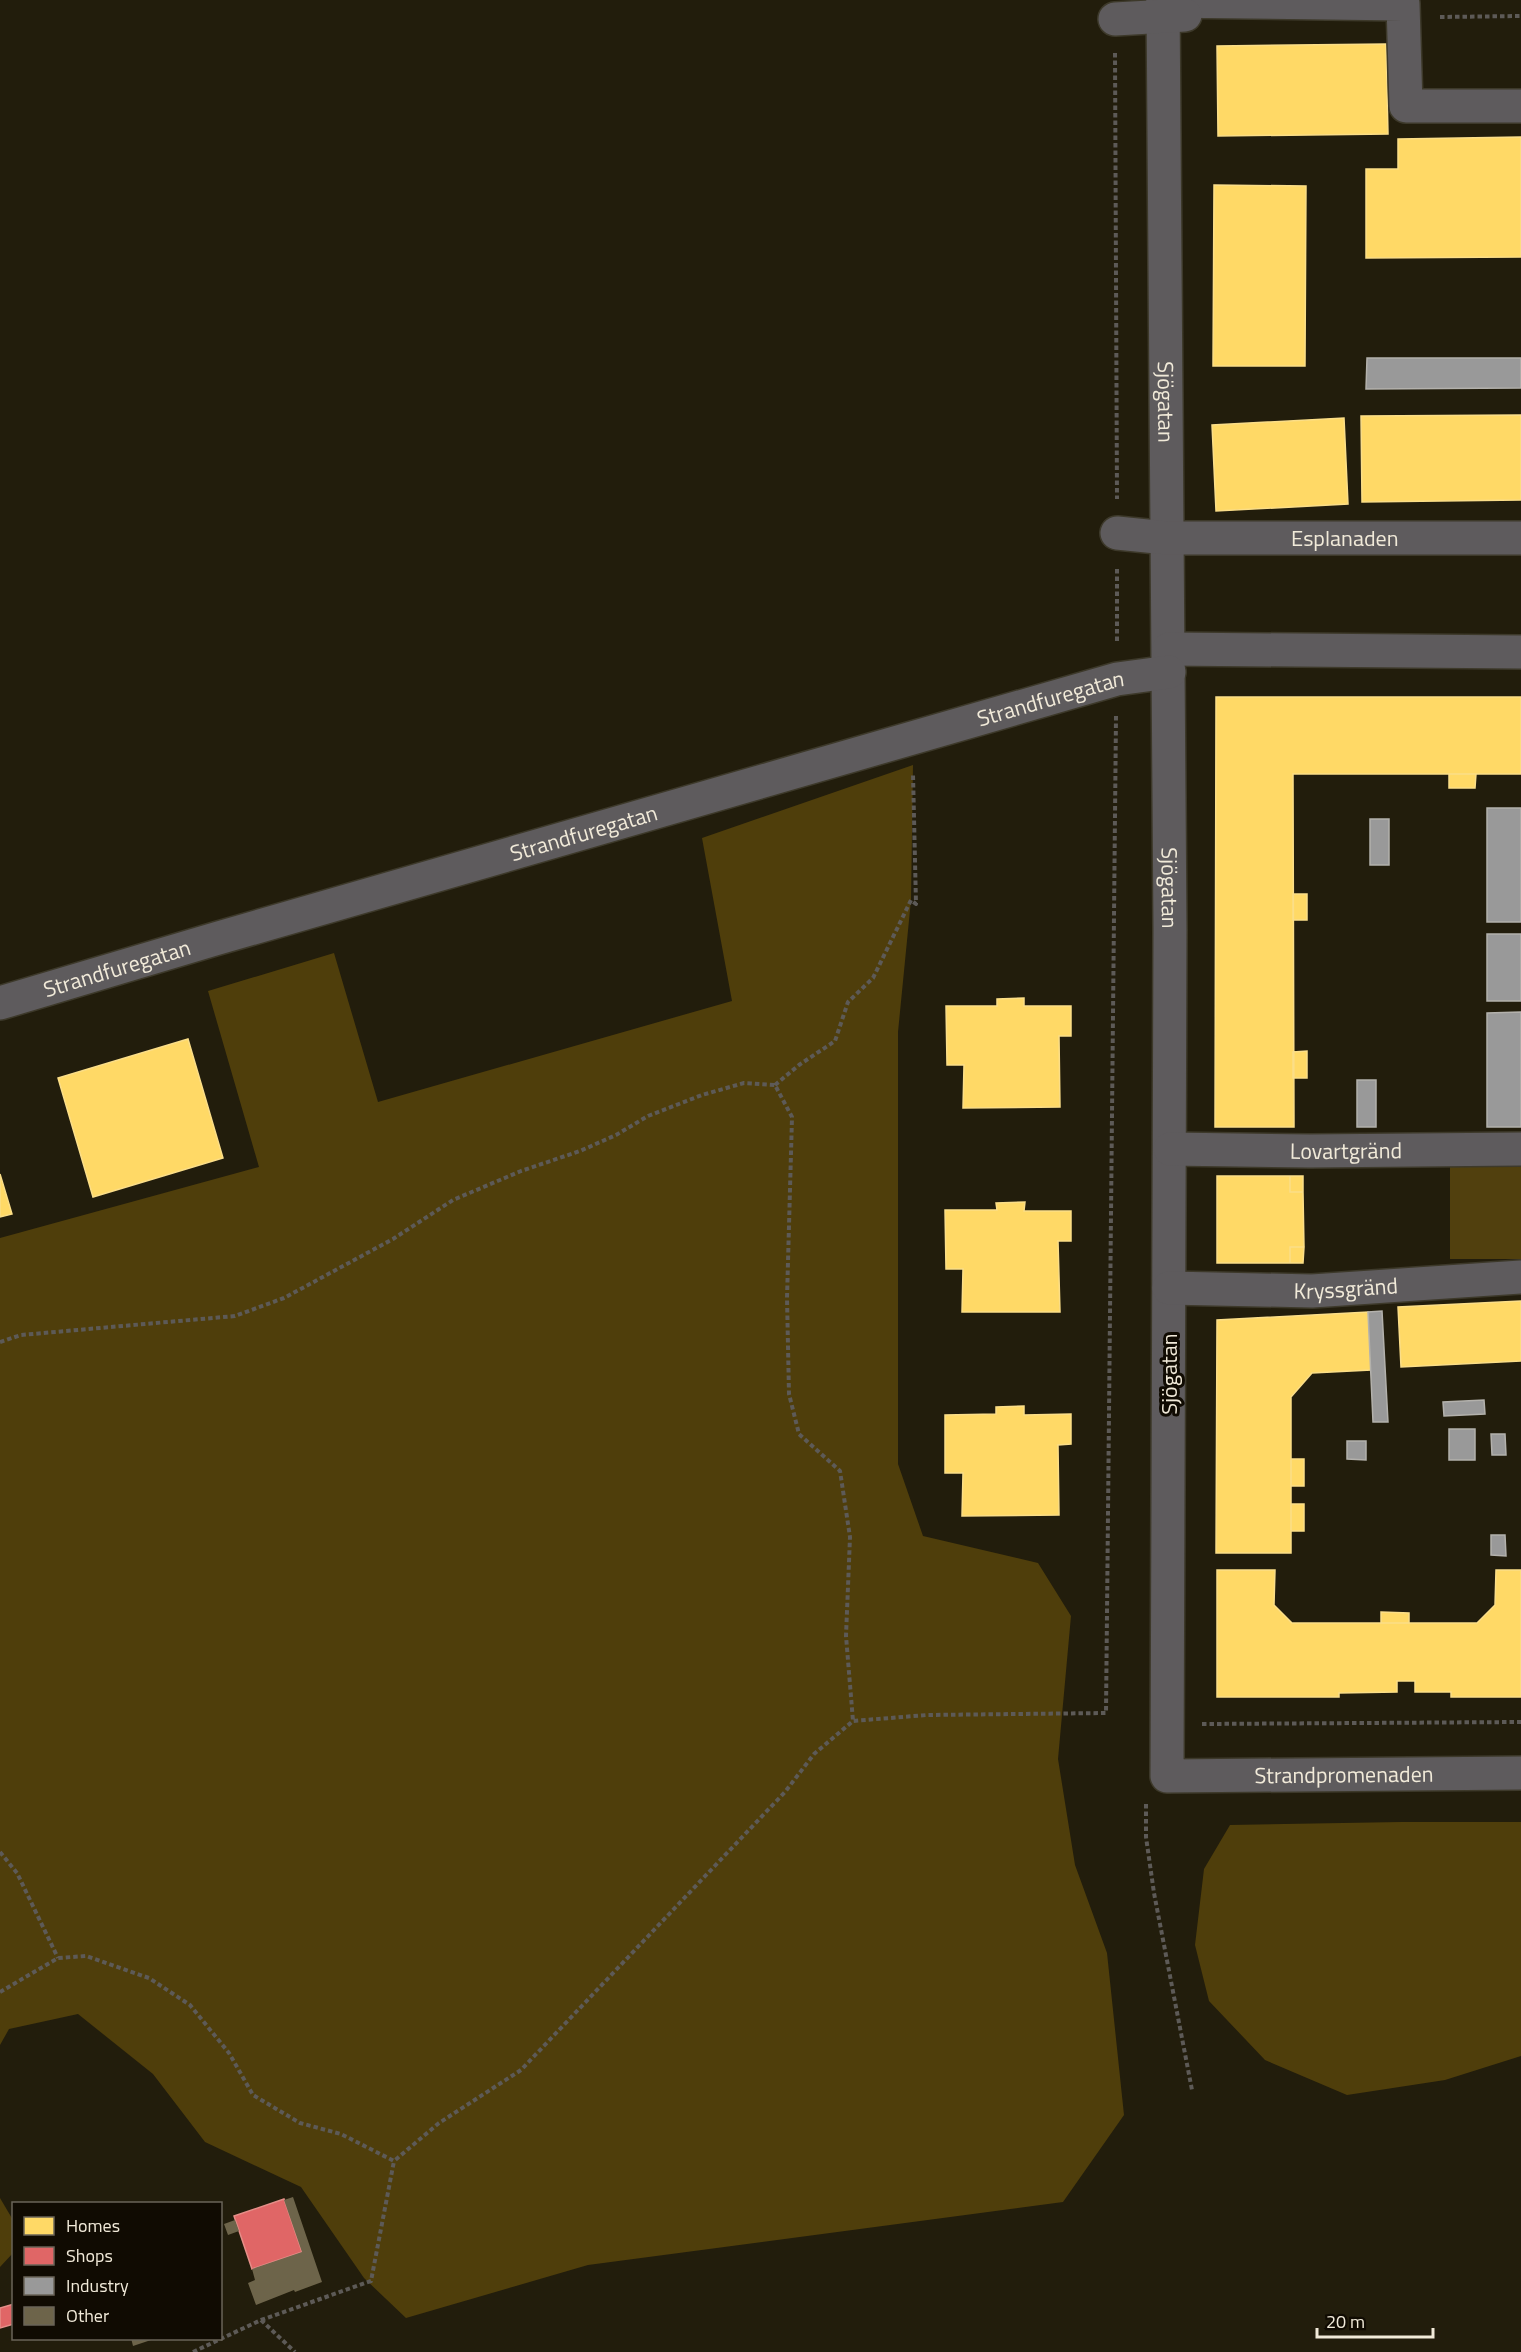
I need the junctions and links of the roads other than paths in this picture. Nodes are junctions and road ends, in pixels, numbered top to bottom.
1 (1163, 5) edge
2 (1370, 16) dead end
3 (1115, 19) road end
4 (1521, 106) edge
5 (1117, 533) road end
6 (1167, 537) junction
7 (1521, 538) edge
8 (1521, 652) edge
9 (1169, 660) junction
10 (0, 1003) edge
11 (1170, 1149) junction
12 (1521, 1149) edge
13 (1521, 1277) edge
14 (1169, 1288) junction
15 (1521, 1773) edge
16 (1167, 1776) joint

1 - 2 street
1 - 3 street
1 - 4 street
1 - 6 street, Sjögatan
5 - 6 street, Esplanaden
6 - 7 street, Esplanaden
6 - 9 street, Sjögatan
8 - 9 street
9 - 10 street, Strandfuregatan
9 - 11 street, Sjögatan
11 - 12 street, Lovartgränd
11 - 14 street, Sjögatan
13 - 14 street, Kryssgränd
14 - 16 street, Sjögatan
15 - 16 street, Strandpromenaden

